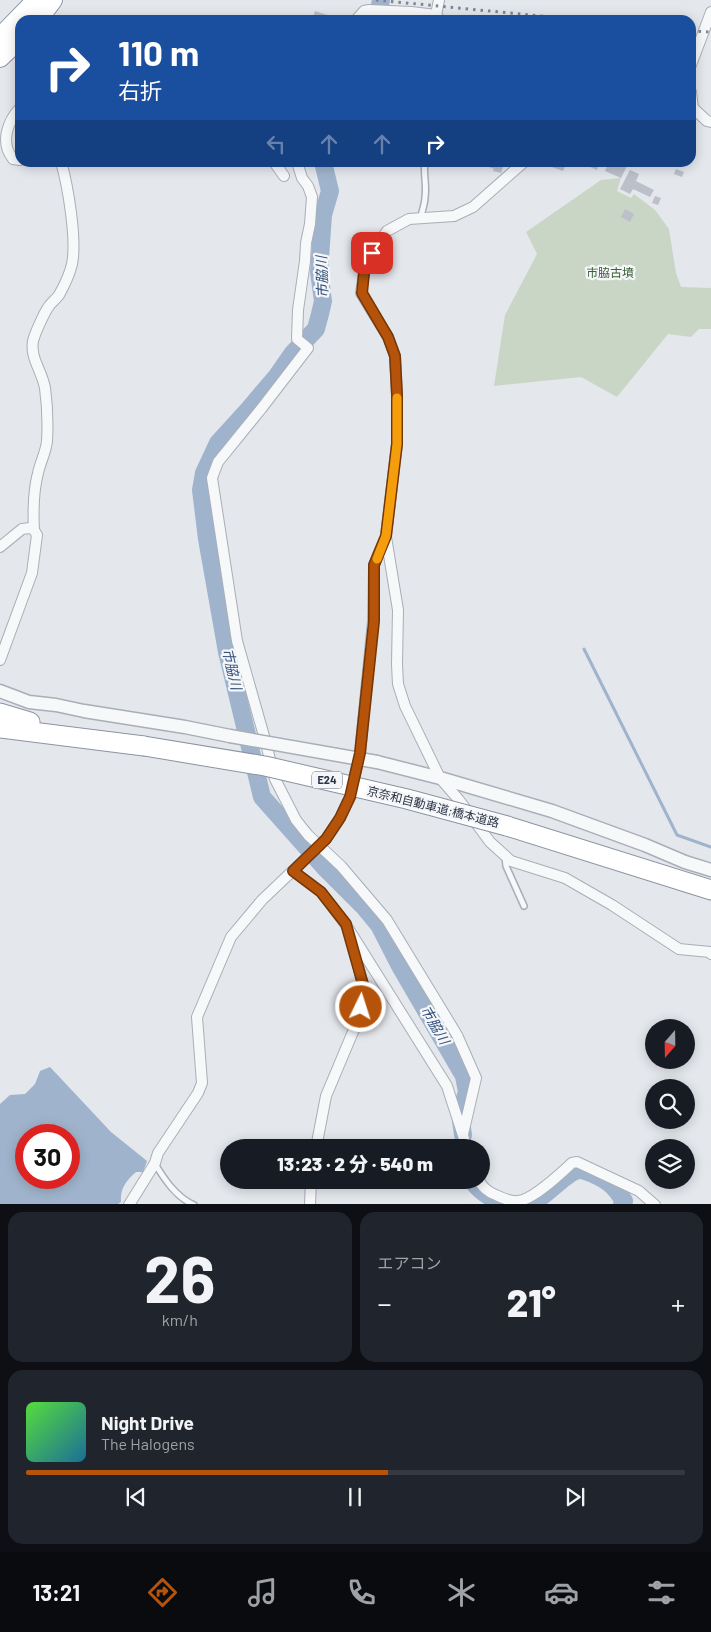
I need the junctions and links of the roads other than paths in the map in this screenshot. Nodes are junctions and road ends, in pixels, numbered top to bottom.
1 (36, 0) edge
2 (52, 0) edge
3 (439, 0) edge
4 (711, 12) edge
5 (27, 15) edge
6 (42, 15) edge
7 (360, 15) edge
8 (429, 15) edge
9 (438, 15) edge
10 (13, 37) edge
11 (696, 52) edge
12 (0, 58) edge
13 (696, 111) edge
14 (15, 116) edge
15 (711, 122) edge
16 (15, 159) edge
17 (61, 167) edge
18 (278, 167) edge
19 (298, 167) edge
20 (425, 167) edge
21 (518, 167) edge
22 (284, 176) dead end
23 (422, 217) junction
24 (34, 530) junction
25 (386, 536) junction
26 (0, 547) edge
27 (0, 660) edge
28 (0, 691) edge
29 (0, 713) edge
30 (0, 728) edge
31 (74, 736) junction
32 (0, 740) edge
33 (116, 742) junction
34 (440, 778) junction
35 (319, 846) junction
36 (504, 855) junction
37 (711, 870) edge
38 (293, 871) junction
39 (711, 890) edge
40 (524, 906) dead end
41 (346, 924) junction
42 (711, 954) edge
43 (463, 1134) junction
44 (318, 1139) edge
45 (464, 1139) edge
46 (155, 1163) junction
47 (311, 1189) edge
48 (486, 1189) edge
49 (129, 1204) edge
50 (194, 1204) edge
51 (310, 1204) edge
52 (654, 1204) edge

1 - 5 highway
2 - 6 highway
3 - 9 street
4 - 11 street
7 - 8 street
10 - 12 highway
13 - 15 street
14 - 16 street
17 - 24 street
18 - 22 street
19 - 35 street
20 - 23 lane
21 - 23 street
23 - 25 street
24 - 26 street
24 - 27 street
25 - 34 street
25 - 35 street
28 - 34 street, bridge
29 - 31 highway
30 - 31 highway, 京奈和自動車道;橋本道路 / E24
31 - 33 highway, 京奈和自動車道;橋本道路 / E24
32 - 33 highway
33 - 39 highway, 京奈和自動車道;橋本道路 / E24, bridge
34 - 36 street
34 - 37 street
35 - 38 street
35 - 43 street
36 - 40 lane
36 - 42 street
38 - 41 street
38 - 46 street
41 - 43 street
41 - 44 street
43 - 45 street
46 - 49 street
46 - 50 lane
47 - 51 street
48 - 52 street

